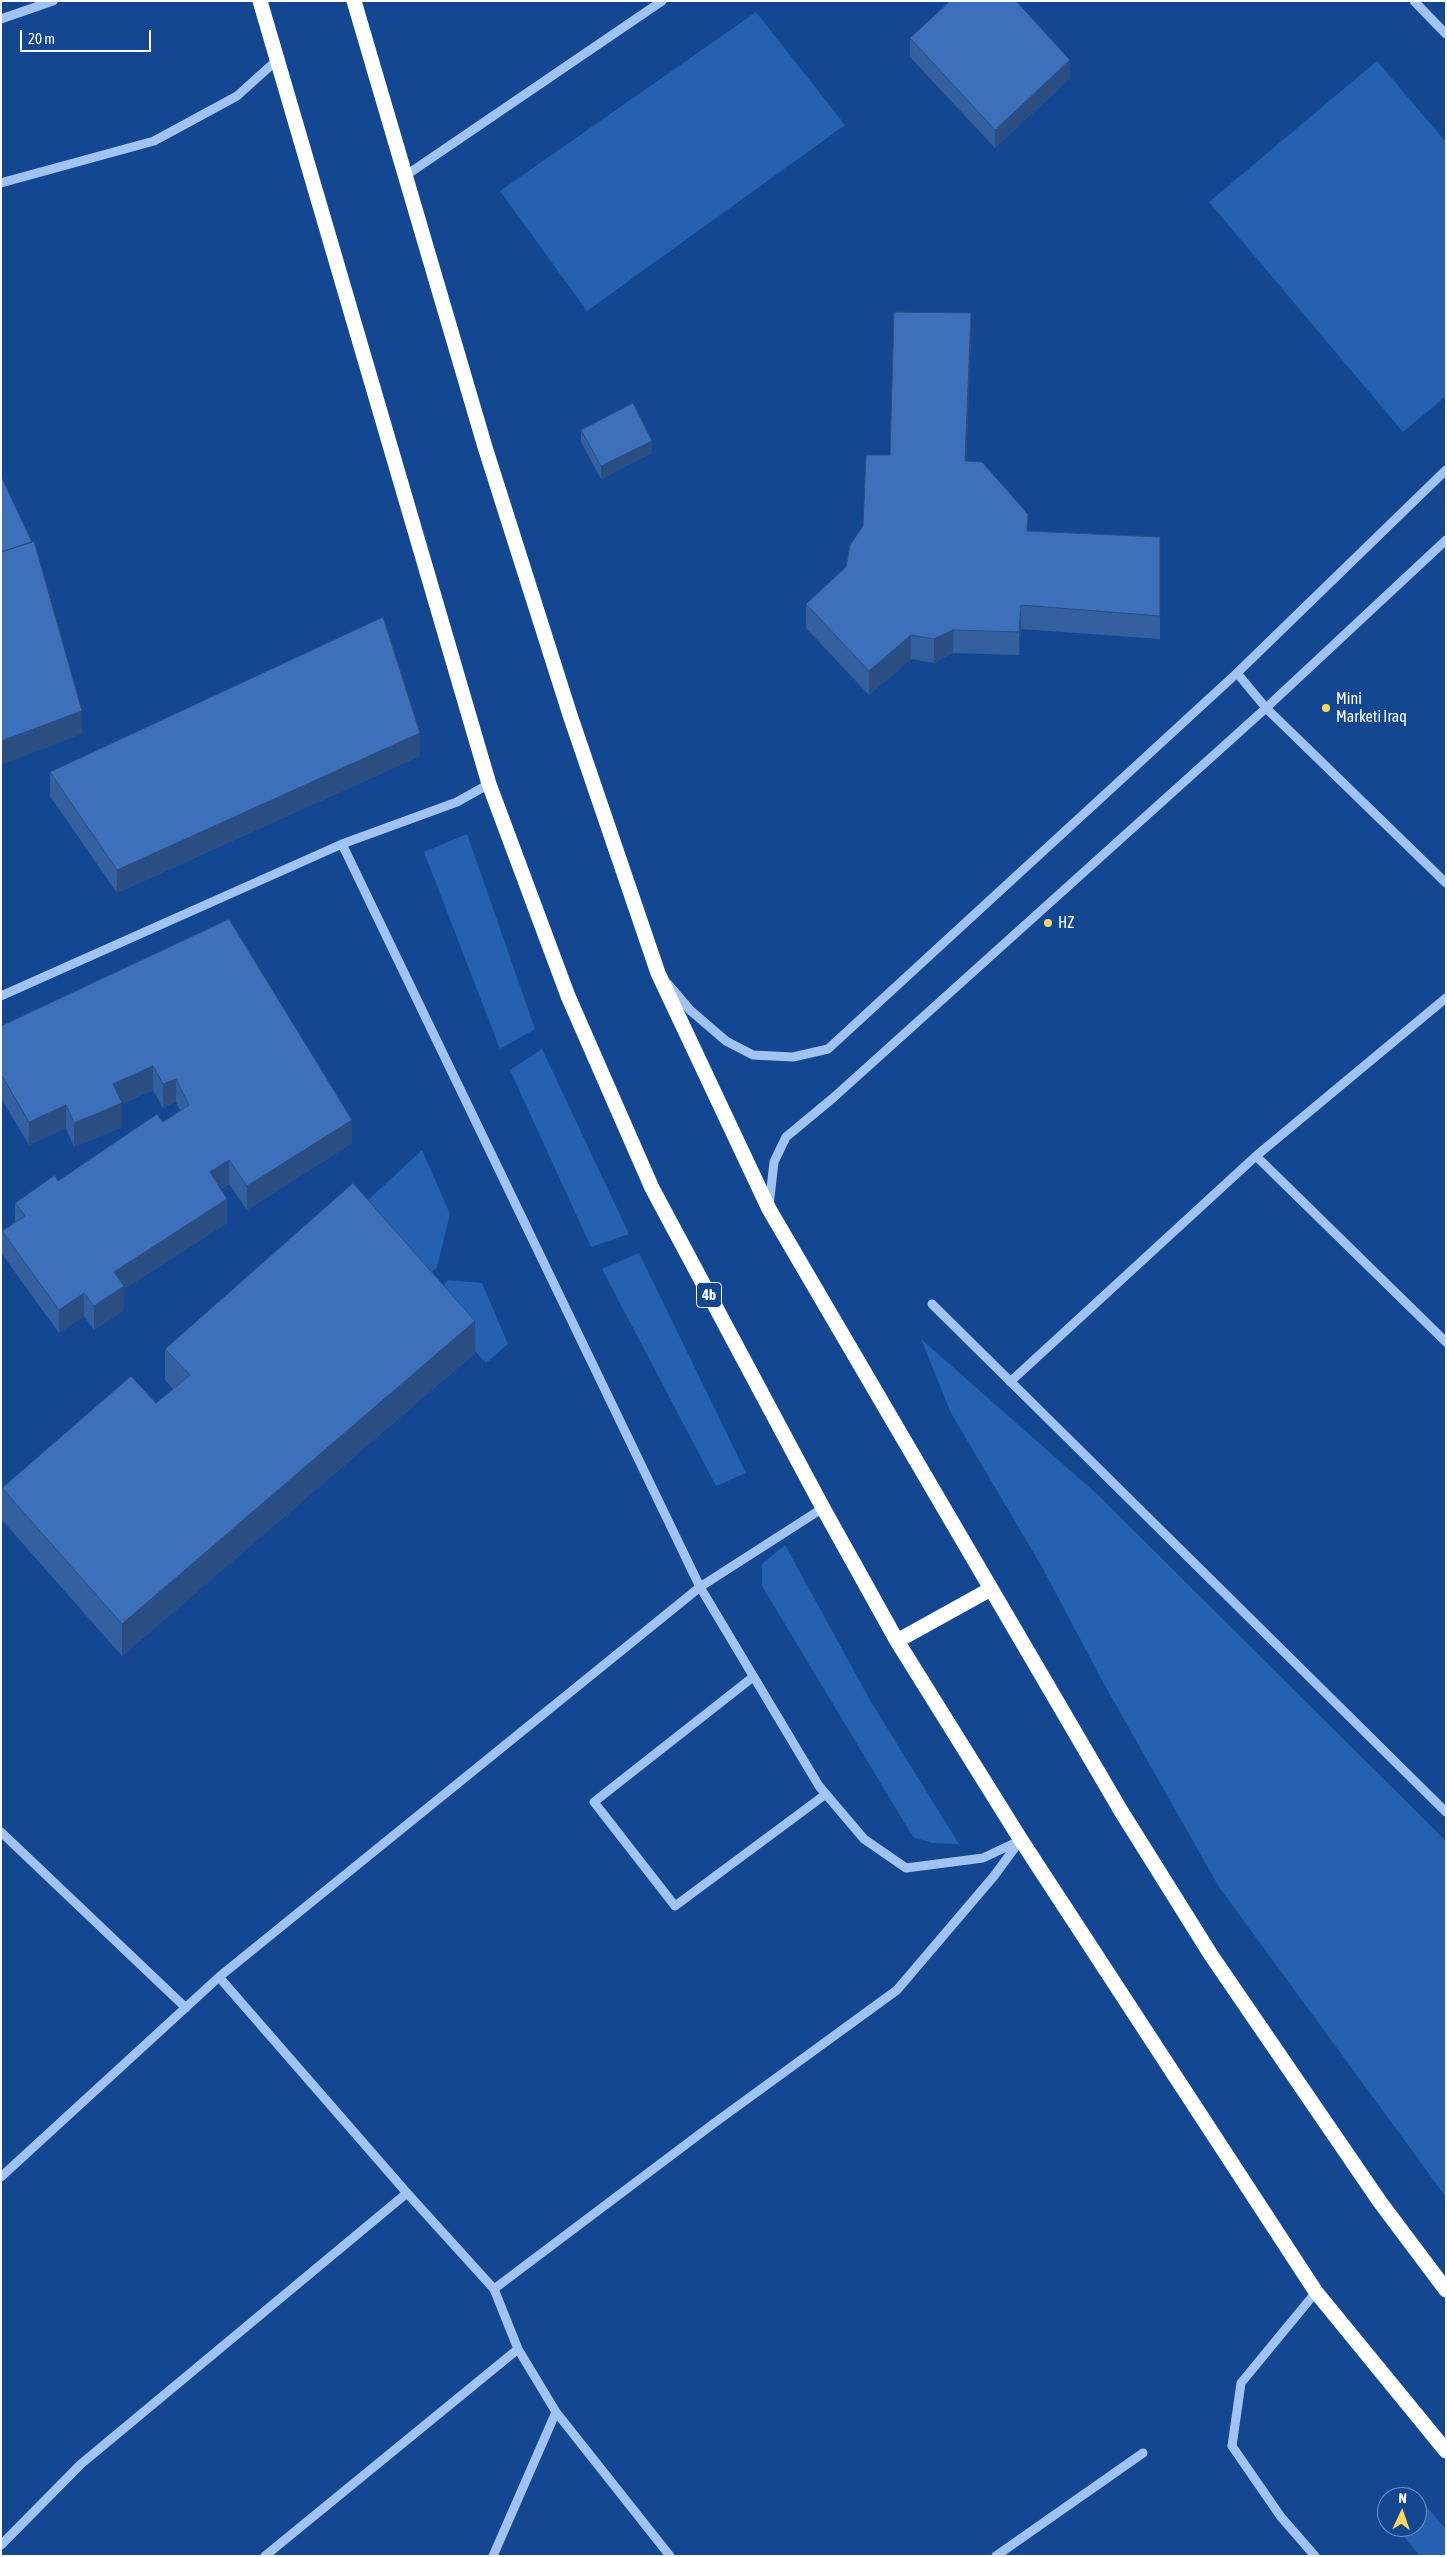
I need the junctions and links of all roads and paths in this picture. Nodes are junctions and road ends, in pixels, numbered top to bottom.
1 (53, 1) edge
2 (260, 1) edge
3 (354, 1) edge
4 (662, 1) edge
5 (1414, 1) edge
6 (1, 19) edge
7 (1446, 34) edge
8 (277, 60) junction
9 (405, 176) junction
10 (1, 183) edge
11 (1446, 470) edge
12 (1446, 540) edge
13 (1237, 673) junction
14 (1266, 708) junction
15 (489, 784) junction
16 (342, 844) junction
17 (1446, 883) edge
18 (658, 973) junction
19 (1, 996) edge
20 (1446, 998) edge
21 (1256, 1156) junction
22 (769, 1208) junction
23 (932, 1304) dead end
24 (1446, 1342) edge
25 (1010, 1382) junction
26 (823, 1508) junction
27 (700, 1587) junction
28 (989, 1590) junction
29 (897, 1640) junction
30 (753, 1677) junction
31 (826, 1794) junction
32 (1446, 1812) edge
33 (1, 1832) edge
34 (1021, 1840) junction
35 (219, 1977) junction
36 (186, 2008) junction
37 (1, 2178) edge
38 (407, 2193) junction
39 (494, 2289) junction
40 (1446, 2290) edge
41 (1316, 2292) junction
42 (518, 2349) junction
43 (556, 2412) junction
44 (1446, 2451) edge
45 (1143, 2453) dead end
46 (1, 2545) edge
47 (265, 2556) edge
48 (493, 2556) edge
49 (670, 2556) edge
50 (996, 2556) edge
51 (1315, 2556) edge

1 - 6 street
2 - 8 highway, 4b
3 - 9 highway
4 - 9 street
5 - 7 street
8 - 10 street
8 - 15 highway, 4b
9 - 18 highway
11 - 13 street
12 - 14 street
13 - 14 street
13 - 18 street
14 - 17 street
14 - 22 street
15 - 16 street
15 - 26 highway, 4b
16 - 19 street
16 - 27 street
18 - 22 highway
20 - 21 street
21 - 24 street
21 - 25 street
22 - 28 highway
23 - 25 street
25 - 32 street
26 - 27 street
26 - 29 highway, 4b
27 - 30 street
27 - 35 street
28 - 29 highway
28 - 40 highway
29 - 34 highway, 4b
30 - 31 street
30 - 31 street
31 - 34 street
33 - 36 street
34 - 39 street
34 - 41 highway, 4b
35 - 36 street
35 - 38 street
36 - 37 street
38 - 39 street
38 - 46 street
39 - 42 street
41 - 44 highway, 4b
41 - 51 street
42 - 43 street
42 - 47 street
43 - 48 street
43 - 49 street
45 - 50 street

